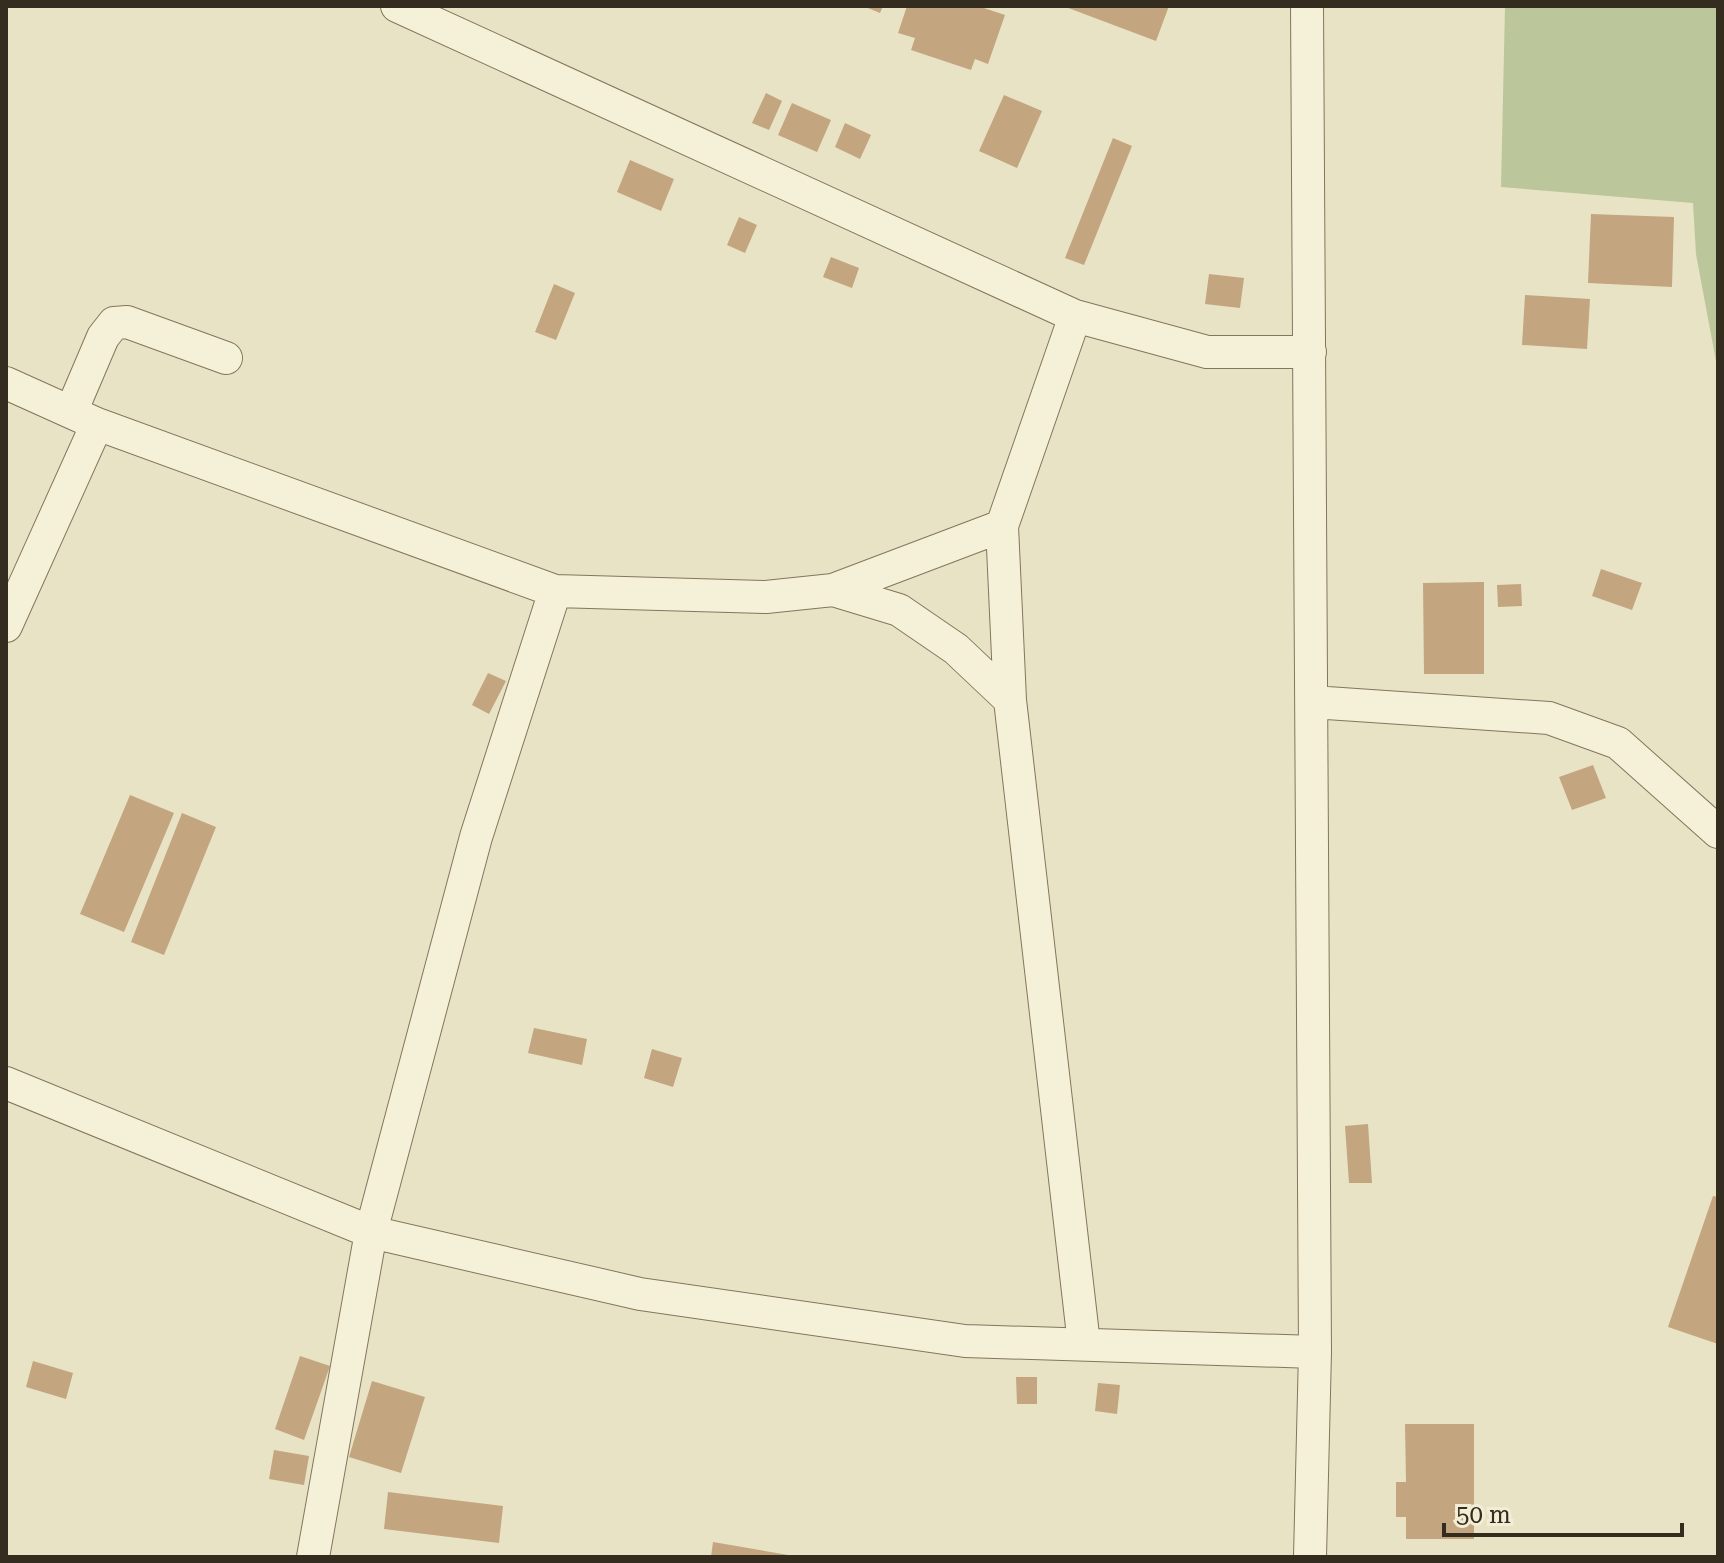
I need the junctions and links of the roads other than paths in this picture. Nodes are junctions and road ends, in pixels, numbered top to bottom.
1 (397, 6) edge
2 (1307, 6) edge
3 (1075, 316) junction
4 (1310, 352) junction
5 (226, 358) dead end
6 (6, 383) edge
7 (84, 418) junction
8 (1002, 526) junction
9 (833, 590) junction
10 (555, 591) junction
11 (6, 626) edge
12 (1010, 700) junction
13 (1312, 702) junction
14 (1718, 832) edge
15 (6, 1083) edge
16 (371, 1232) junction
17 (1084, 1344) junction
18 (1315, 1352) junction
19 (313, 1557) edge
20 (1310, 1557) edge

1 - 3 street
2 - 4 street
3 - 4 street
3 - 8 street
4 - 13 street
5 - 7 street
6 - 7 street
7 - 10 street
7 - 11 street
8 - 9 street
8 - 12 street
9 - 10 street
9 - 12 street
10 - 16 street
12 - 17 street
13 - 14 street
13 - 18 street
15 - 16 street
16 - 17 street
16 - 19 street
17 - 18 street
18 - 20 street

